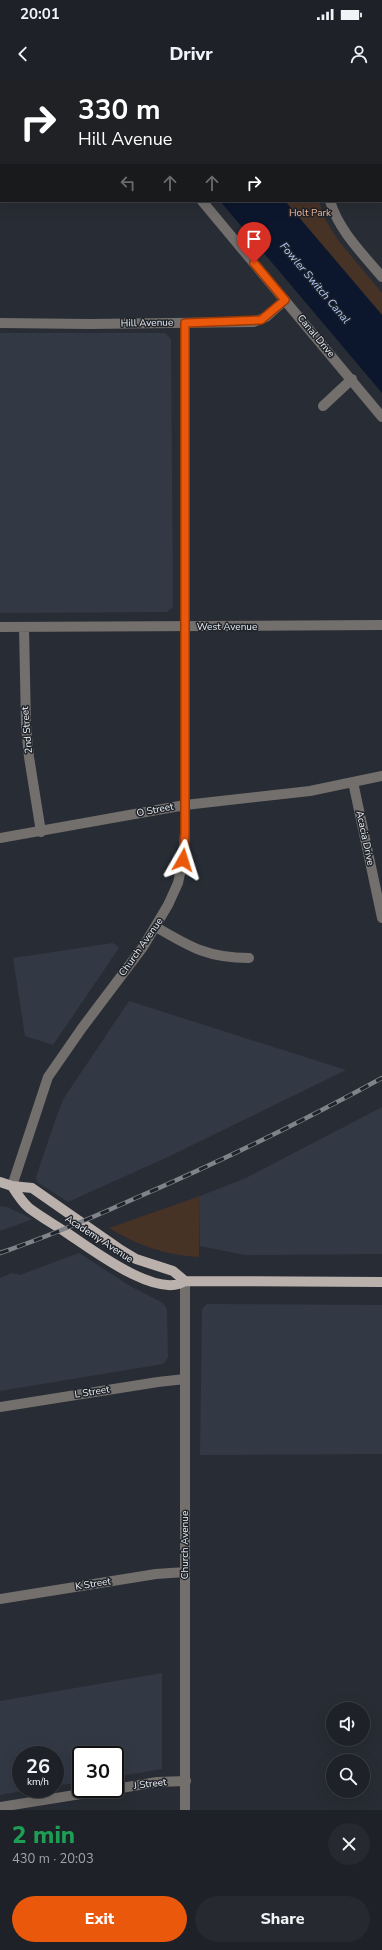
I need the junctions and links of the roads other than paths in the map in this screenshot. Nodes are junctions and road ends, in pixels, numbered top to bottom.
1 (203, 202) edge
2 (330, 202) edge
3 (382, 277) edge
4 (285, 300) junction
5 (0, 323) edge
6 (185, 323) junction
7 (352, 379) junction
8 (323, 406) dead end
9 (382, 417) edge
10 (382, 625) edge
11 (0, 627) edge
12 (24, 627) junction
13 (186, 627) junction
14 (382, 776) edge
15 (353, 782) junction
16 (185, 805) junction
17 (41, 832) junction
18 (0, 838) edge
19 (382, 918) edge
20 (156, 927) junction
21 (249, 958) dead end
22 (0, 1182) edge
23 (12, 1186) junction
24 (185, 1281) junction
25 (382, 1282) edge
26 (185, 1379) junction
27 (0, 1407) edge
28 (185, 1572) junction
29 (0, 1599) edge
30 (186, 1781) junction
31 (124, 1787) edge
32 (72, 1796) edge
33 (0, 1807) edge
34 (186, 1810) edge

1 - 4 street, Canal Drive
2 - 3 street
4 - 6 street, Hill Avenue
4 - 7 street, Canal Drive
5 - 6 street, Hill Avenue
6 - 13 street, Church Avenue
7 - 8 street
7 - 9 street, Canal Drive
10 - 13 street, West Avenue
11 - 12 street, West Avenue
12 - 13 street, West Avenue
12 - 17 street, 2nd Street
13 - 16 street, Church Avenue
14 - 15 street, O Street
15 - 16 street, O Street
15 - 19 street, Acacia Drive
16 - 17 street, O Street
16 - 20 street, Church Avenue
17 - 18 street, O Street
20 - 21 street
20 - 23 street, Church Avenue
22 - 23 main road, Academy Avenue
23 - 24 main road, Academy Avenue
23 - 24 main road, Academy Avenue
24 - 25 main road, Academy Avenue
24 - 26 street, Church Avenue
26 - 27 street, L Street
26 - 28 street, Church Avenue
28 - 29 street, K Street
28 - 30 street, Church Avenue
30 - 31 street, J Street
30 - 34 street, Church Avenue
32 - 33 street, J Street

